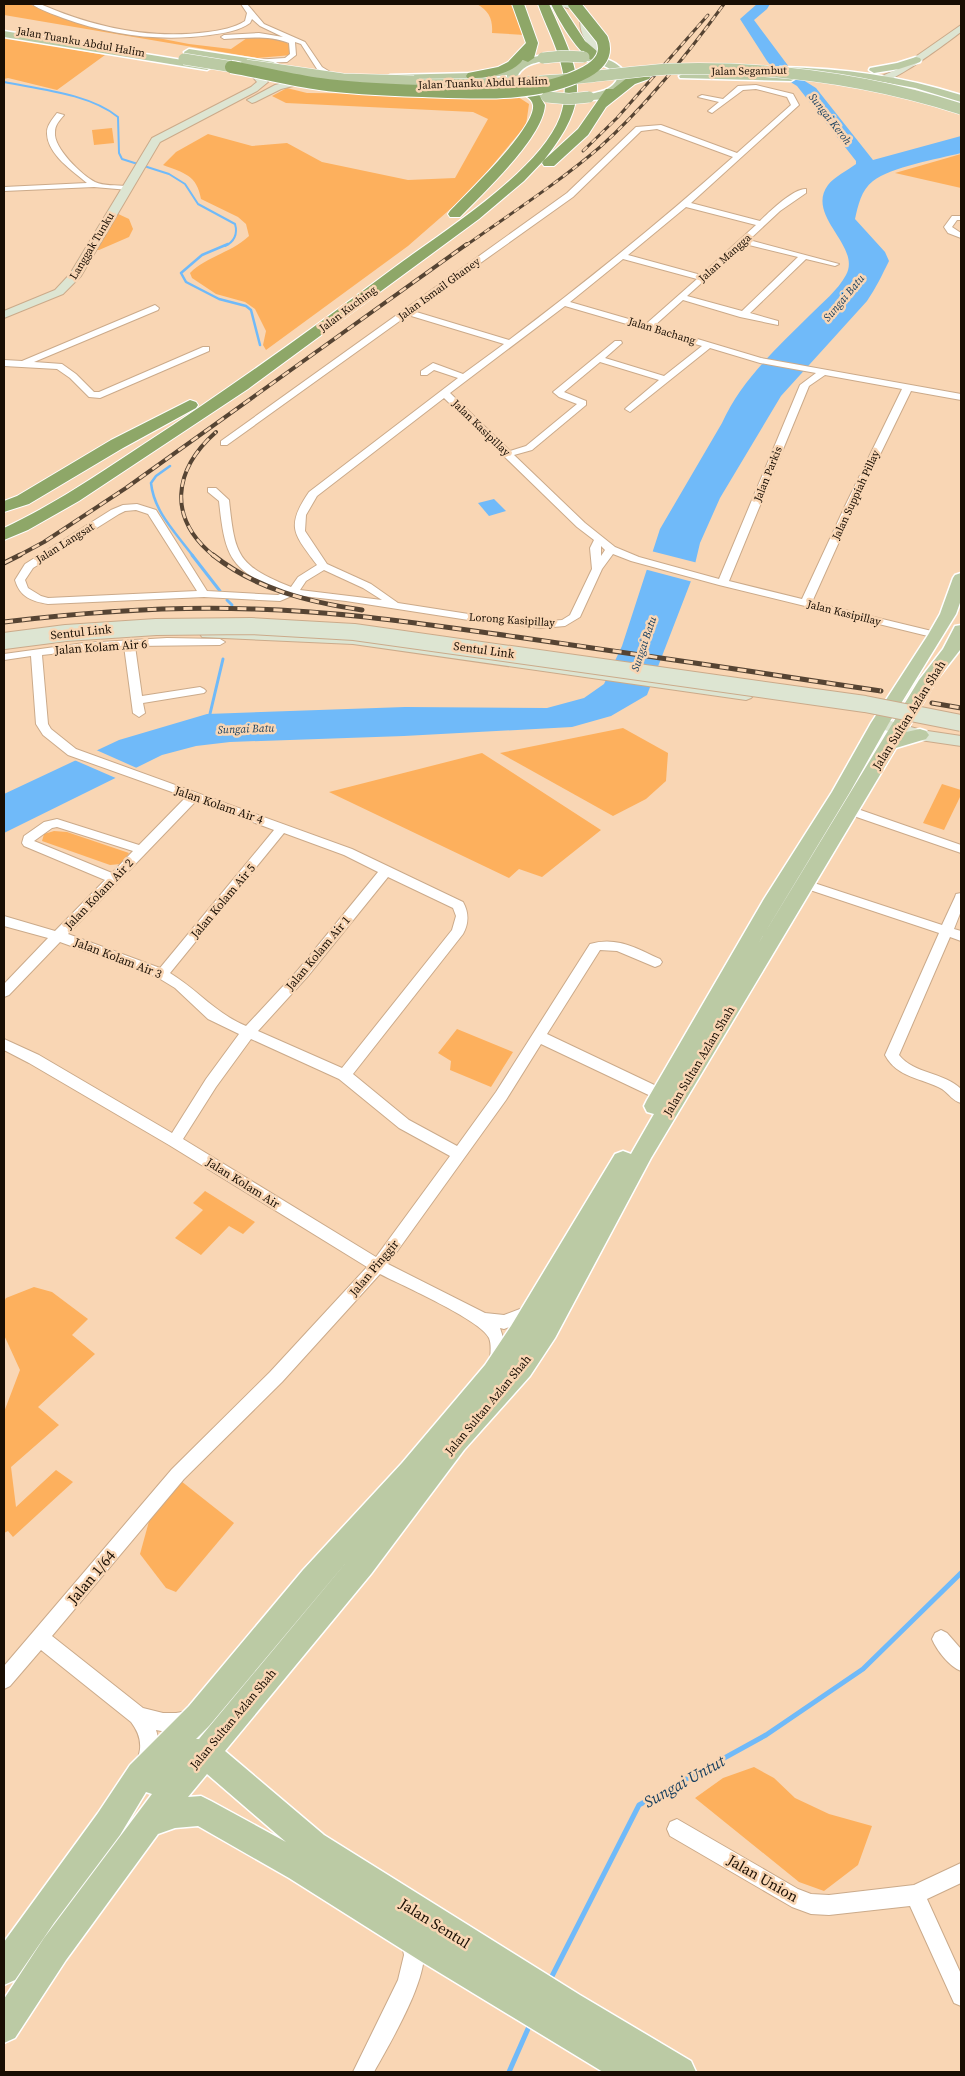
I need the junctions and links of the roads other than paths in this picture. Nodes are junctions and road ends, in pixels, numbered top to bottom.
1 (35, 4) edge
2 (244, 4) edge
3 (518, 4) edge
4 (530, 4) edge
5 (543, 4) edge
6 (556, 4) edge
7 (563, 4) edge
8 (574, 4) edge
9 (581, 4) edge
10 (592, 7) dead end
11 (250, 14) junction
12 (585, 16) junction
13 (4, 24) edge
14 (4, 28) edge
15 (961, 28) edge
16 (30, 32) junction
17 (574, 32) junction
18 (4, 34) edge
19 (961, 35) edge
20 (90, 36) dead end
21 (188, 36) junction
22 (48, 38) junction
23 (532, 43) junction
24 (585, 53) junction
25 (182, 56) junction
26 (602, 59) junction
27 (254, 62) junction
28 (527, 62) junction
29 (921, 66) junction
30 (231, 67) junction
31 (620, 68) junction
32 (514, 71) junction
33 (816, 73) junction
34 (256, 75) junction
35 (332, 75) junction
36 (648, 75) junction
37 (889, 78) junction
38 (302, 81) junction
39 (474, 81) junction
40 (622, 82) junction
41 (869, 87) junction
42 (522, 89) junction
43 (610, 92) junction
44 (702, 97) dead end
45 (723, 101) junction
46 (961, 102) edge
47 (602, 105) junction
48 (712, 111) dead end
49 (961, 113) edge
50 (60, 115) dead end
51 (536, 119) junction
52 (153, 147) junction
53 (737, 156) junction
54 (94, 185) junction
55 (126, 188) junction
56 (4, 189) edge
57 (803, 191) dead end
58 (685, 204) junction
59 (461, 217) junction
60 (961, 218) edge
61 (762, 224) junction
62 (961, 236) edge
63 (743, 241) junction
64 (623, 256) junction
65 (804, 256) junction
66 (835, 264) dead end
67 (703, 278) junction
68 (681, 297) junction
69 (564, 303) junction
70 (154, 308) dead end
71 (407, 312) junction
72 (4, 315) edge
73 (743, 315) junction
74 (775, 322) dead end
75 (648, 326) junction
76 (510, 343) junction
77 (618, 343) dead end
78 (708, 345) junction
79 (206, 349) dead end
80 (598, 359) junction
81 (4, 363) edge
82 (23, 364) junction
83 (823, 372) junction
84 (424, 373) dead end
85 (465, 378) junction
86 (664, 379) junction
87 (908, 387) junction
88 (444, 392) junction
89 (961, 397) edge
90 (200, 400) junction
91 (454, 402) junction
92 (424, 407) junction
93 (630, 409) dead end
94 (224, 444) dead end
95 (508, 454) junction
96 (212, 490) dead end
97 (4, 508) edge
98 (4, 519) edge
99 (4, 535) edge
100 (600, 540) junction
101 (611, 549) junction
102 (323, 566) junction
103 (597, 569) junction
104 (961, 578) edge
105 (723, 583) junction
106 (293, 592) junction
107 (204, 594) junction
108 (806, 603) junction
109 (396, 606) junction
110 (961, 630) edge
111 (936, 635) junction
112 (4, 641) edge
113 (198, 641) joint
114 (220, 642) dead end
115 (129, 644) junction
116 (4, 648) edge
117 (36, 652) junction
118 (4, 657) edge
119 (200, 691) dead end
120 (137, 700) junction
121 (892, 705) junction
122 (920, 710) junction
123 (139, 713) dead end
124 (961, 717) edge
125 (961, 723) edge
126 (961, 731) edge
127 (889, 732) junction
128 (920, 735) joint
129 (961, 741) edge
130 (194, 796) junction
131 (849, 810) junction
132 (283, 828) junction
133 (960, 849) edge
134 (142, 850) junction
135 (387, 870) junction
136 (113, 879) junction
137 (805, 884) junction
138 (961, 898) edge
139 (462, 916) joint
140 (4, 920) edge
141 (946, 931) junction
142 (57, 936) junction
143 (961, 936) edge
144 (656, 962) dead end
145 (162, 974) junction
146 (4, 992) edge
147 (247, 1034) junction
148 (540, 1037) junction
149 (4, 1044) edge
150 (344, 1075) junction
151 (662, 1095) junction
152 (961, 1098) edge
153 (174, 1141) junction
154 (460, 1154) junction
155 (378, 1266) junction
156 (534, 1311) junction
157 (483, 1320) junction
158 (494, 1373) junction
159 (178, 1474) joint
160 (40, 1638) junction
161 (942, 1639) dead end
162 (961, 1662) edge
163 (4, 1680) edge
164 (138, 1715) junction
165 (199, 1716) junction
166 (205, 1753) junction
167 (140, 1775) junction
168 (109, 1824) junction
169 (146, 1825) junction
170 (677, 1829) dead end
171 (961, 1873) edge
172 (915, 1895) junction
173 (409, 1935) junction
174 (4, 1969) edge
175 (523, 1991) junction
176 (961, 1996) edge
177 (564, 2017) junction
178 (4, 2027) edge
179 (363, 2072) edge
180 (633, 2072) edge
181 (680, 2072) edge

1 - 21 street
2 - 11 street
3 - 23 highway
4 - 59 highway, Jalan Kuching
5 - 59 highway, Jalan Kuching
6 - 17 highway
7 - 9 main road
8 - 30 highway, bridge
10 - 12 main road
11 - 21 street
11 - 35 street
12 - 17 main road
12 - 26 main road
13 - 16 main road, Jalan Tuanku Abdul Halim
14 - 16 main road, Jalan Tuanku Abdul Halim
15 - 29 main road
16 - 22 main road, Jalan Tuanku Abdul Halim
16 - 25 main road, Jalan Tuanku Abdul Halim
17 - 24 highway
18 - 22 main road, Jalan Tuanku Abdul Halim
19 - 29 main road
20 - 22 main road, Jalan Tuanku Abdul Halim
21 - 27 street
22 - 25 main road
22 - 34 main road, Jalan Tuanku Abdul Halim
23 - 28 highway
23 - 39 highway
24 - 26 highway
24 - 28 main road, bridge
25 - 27 main road, Jalan Tuanku Abdul Halim
25 - 30 main road, Jalan Tuanku Abdul Halim, bridge
25 - 46 main road, Jalan Tuanku Abdul Halim, bridge
26 - 31 highway
27 - 35 main road, Jalan Tuanku Abdul Halim
28 - 32 main road
29 - 33 main road
29 - 37 main road
29 - 46 main road
30 - 46 main road, Jalan Tuanku Abdul Halim, bridge
31 - 36 main road, Jalan Segambut
31 - 40 main road
32 - 39 main road, Jalan Tuanku Abdul Halim
32 - 42 main road
33 - 36 main road, Jalan Segambut
33 - 37 main road, Jalan Segambut
33 - 41 main road, Jalan Segambut
34 - 38 main road, Jalan Tuanku Abdul Halim
34 - 52 main road, Langgak Tunku
35 - 39 main road, Jalan Tuanku Abdul Halim
36 - 40 main road, Jalan Segambut
36 - 47 highway
37 - 41 main road
37 - 46 main road, Jalan Segambut
38 - 39 main road, Jalan Tuanku Abdul Halim
38 - 52 main road
39 - 42 main road, Jalan Tuanku Abdul Halim
39 - 51 highway
40 - 43 main road
41 - 49 main road, Jalan Segambut
42 - 43 main road, Jalan Tuanku Abdul Halim, bridge
42 - 51 highway
43 - 47 highway
44 - 45 street
45 - 48 street, Jalan Kasipillay
45 - 53 street, Jalan Kasipillay
47 - 59 highway
50 - 54 street
51 - 59 highway
52 - 55 main road, Langgak Tunku
53 - 58 street, Jalan Kasipillay
53 - 71 street, Jalan Ismail Ghaney
54 - 55 street
54 - 56 street
55 - 72 main road, Langgak Tunku
57 - 61 street, Jalan Mangga
58 - 61 street
58 - 64 street, Jalan Kasipillay
59 - 90 highway, Jalan Kuching
59 - 99 highway, Jalan Kuching
60 - 62 street
61 - 63 street, Jalan Mangga
63 - 65 street
63 - 67 street, Jalan Mangga
64 - 67 street
64 - 69 street, Jalan Kasipillay
65 - 66 street
65 - 73 street
67 - 68 street, Jalan Mangga
68 - 73 street
68 - 75 street, Jalan Mangga
69 - 75 street, Jalan Bachang
69 - 76 street, Jalan Kasipillay
70 - 82 street
71 - 76 street
71 - 94 street, Jalan Ismail Ghaney
73 - 74 street
75 - 78 street, Jalan Bachang
76 - 85 street, Jalan Kasipillay
77 - 80 street
78 - 83 street, Jalan Bachang
78 - 86 street
79 - 82 street
80 - 86 street
80 - 95 street
81 - 82 street
83 - 87 street, Jalan Bachang
83 - 105 street, Jalan Parkis
84 - 85 street
85 - 88 street, Jalan Kasipillay
86 - 93 street
87 - 89 street, Jalan Bachang
87 - 108 street, Jalan Suppiah Pillay
88 - 91 street, Jalan Kasipillay
88 - 92 street
90 - 97 highway
90 - 98 highway, Jalan Kuching
91 - 92 street
91 - 95 street, Jalan Kasipillay
92 - 102 street
95 - 100 street, Jalan Kasipillay
96 - 106 street, Lorong Kasipillay
100 - 101 street, Jalan Kasipillay
100 - 103 street, Lorong Kasipillay
101 - 103 street, Lorong Kasipillay
101 - 105 street, Jalan Kasipillay
102 - 106 street
102 - 109 street, Lorong Kasipillay
103 - 109 street, Lorong Kasipillay
104 - 111 main road, Jalan Sultan Azlan Shah
105 - 108 street, Jalan Kasipillay
106 - 107 street, Jalan Langsat
106 - 109 street, Lorong Kasipillay
107 - 107 street, Jalan Langsat
108 - 111 street, Jalan Kasipillay
110 - 122 main road, Jalan Sultan Azlan Shah
111 - 121 main road, Jalan Sultan Azlan Shah
112 - 125 main road, Sentul Link, bridge
113 - 114 street
113 - 115 street, Jalan Kolam Air 6
115 - 117 street, Jalan Kolam Air 6
115 - 120 street
116 - 126 main road, Sentul Link
117 - 118 street, Jalan Kolam Air 6
117 - 130 street, Jalan Kolam Air 4
119 - 120 street
120 - 123 street
121 - 122 main road
121 - 127 main road, Jalan Sultan Azlan Shah
122 - 124 street
122 - 127 main road, Jalan Sultan Azlan Shah
127 - 128 main road
127 - 131 main road, Jalan Sultan Azlan Shah
127 - 151 main road, Jalan Sultan Azlan Shah
128 - 129 main road
130 - 132 street, Jalan Kolam Air 4
130 - 134 street, Jalan Kolam Air 2
131 - 133 street
131 - 137 main road, Jalan Sultan Azlan Shah
132 - 135 street, Jalan Kolam Air 4
132 - 145 street, Jalan Kolam Air 5
134 - 136 street, Jalan Kolam Air 2
134 - 136 street
135 - 139 street, Jalan Kolam Air 4
135 - 147 street, Jalan Kolam Air 1
136 - 142 street, Jalan Kolam Air 2
137 - 141 street
137 - 166 main road, Jalan Sultan Azlan Shah
138 - 141 street
139 - 150 street
140 - 142 street, Jalan Kolam Air 3
141 - 143 street
141 - 152 street
142 - 145 street, Jalan Kolam Air 3
142 - 146 street, Jalan Kolam Air 2
144 - 148 street, Jalan Pinggir
145 - 147 street, Jalan Kolam Air 3
147 - 150 street, Jalan Kolam Air 3
147 - 153 street
148 - 151 street
148 - 154 street, Jalan Pinggir
149 - 153 street, Jalan Kolam Air
150 - 154 street, Jalan Kolam Air 3
151 - 156 main road, Jalan Sultan Azlan Shah
153 - 155 street, Jalan Kolam Air
154 - 155 street, Jalan Pinggir
155 - 157 street, Jalan Kolam Air
155 - 159 street, Jalan Pinggir
156 - 157 street, Jalan Kolam Air
156 - 158 main road, Jalan Sultan Azlan Shah
157 - 158 street, Jalan Kolam Air
158 - 165 main road, Jalan Sultan Azlan Shah
159 - 160 street, Jalan 1/64
160 - 163 street, Jalan 1/64
160 - 164 street
161 - 162 street
164 - 165 street
164 - 167 street
165 - 167 main road, Jalan Sultan Azlan Shah
166 - 168 main road
166 - 169 main road, Jalan Sultan Azlan Shah
166 - 175 main road, Jalan Sentul
167 - 168 main road, Jalan Sultan Azlan Shah
168 - 174 main road, Jalan Sultan Azlan Shah
169 - 173 main road, Jalan Sentul
169 - 178 main road, Jalan Sultan Azlan Shah
170 - 172 street, Jalan Union
171 - 172 street, Jalan Union
172 - 176 street
173 - 175 main road, Jalan Sentul
173 - 179 street
175 - 177 main road, Jalan Sentul
177 - 180 main road, Jalan Sentul
177 - 181 main road, Jalan Sentul

